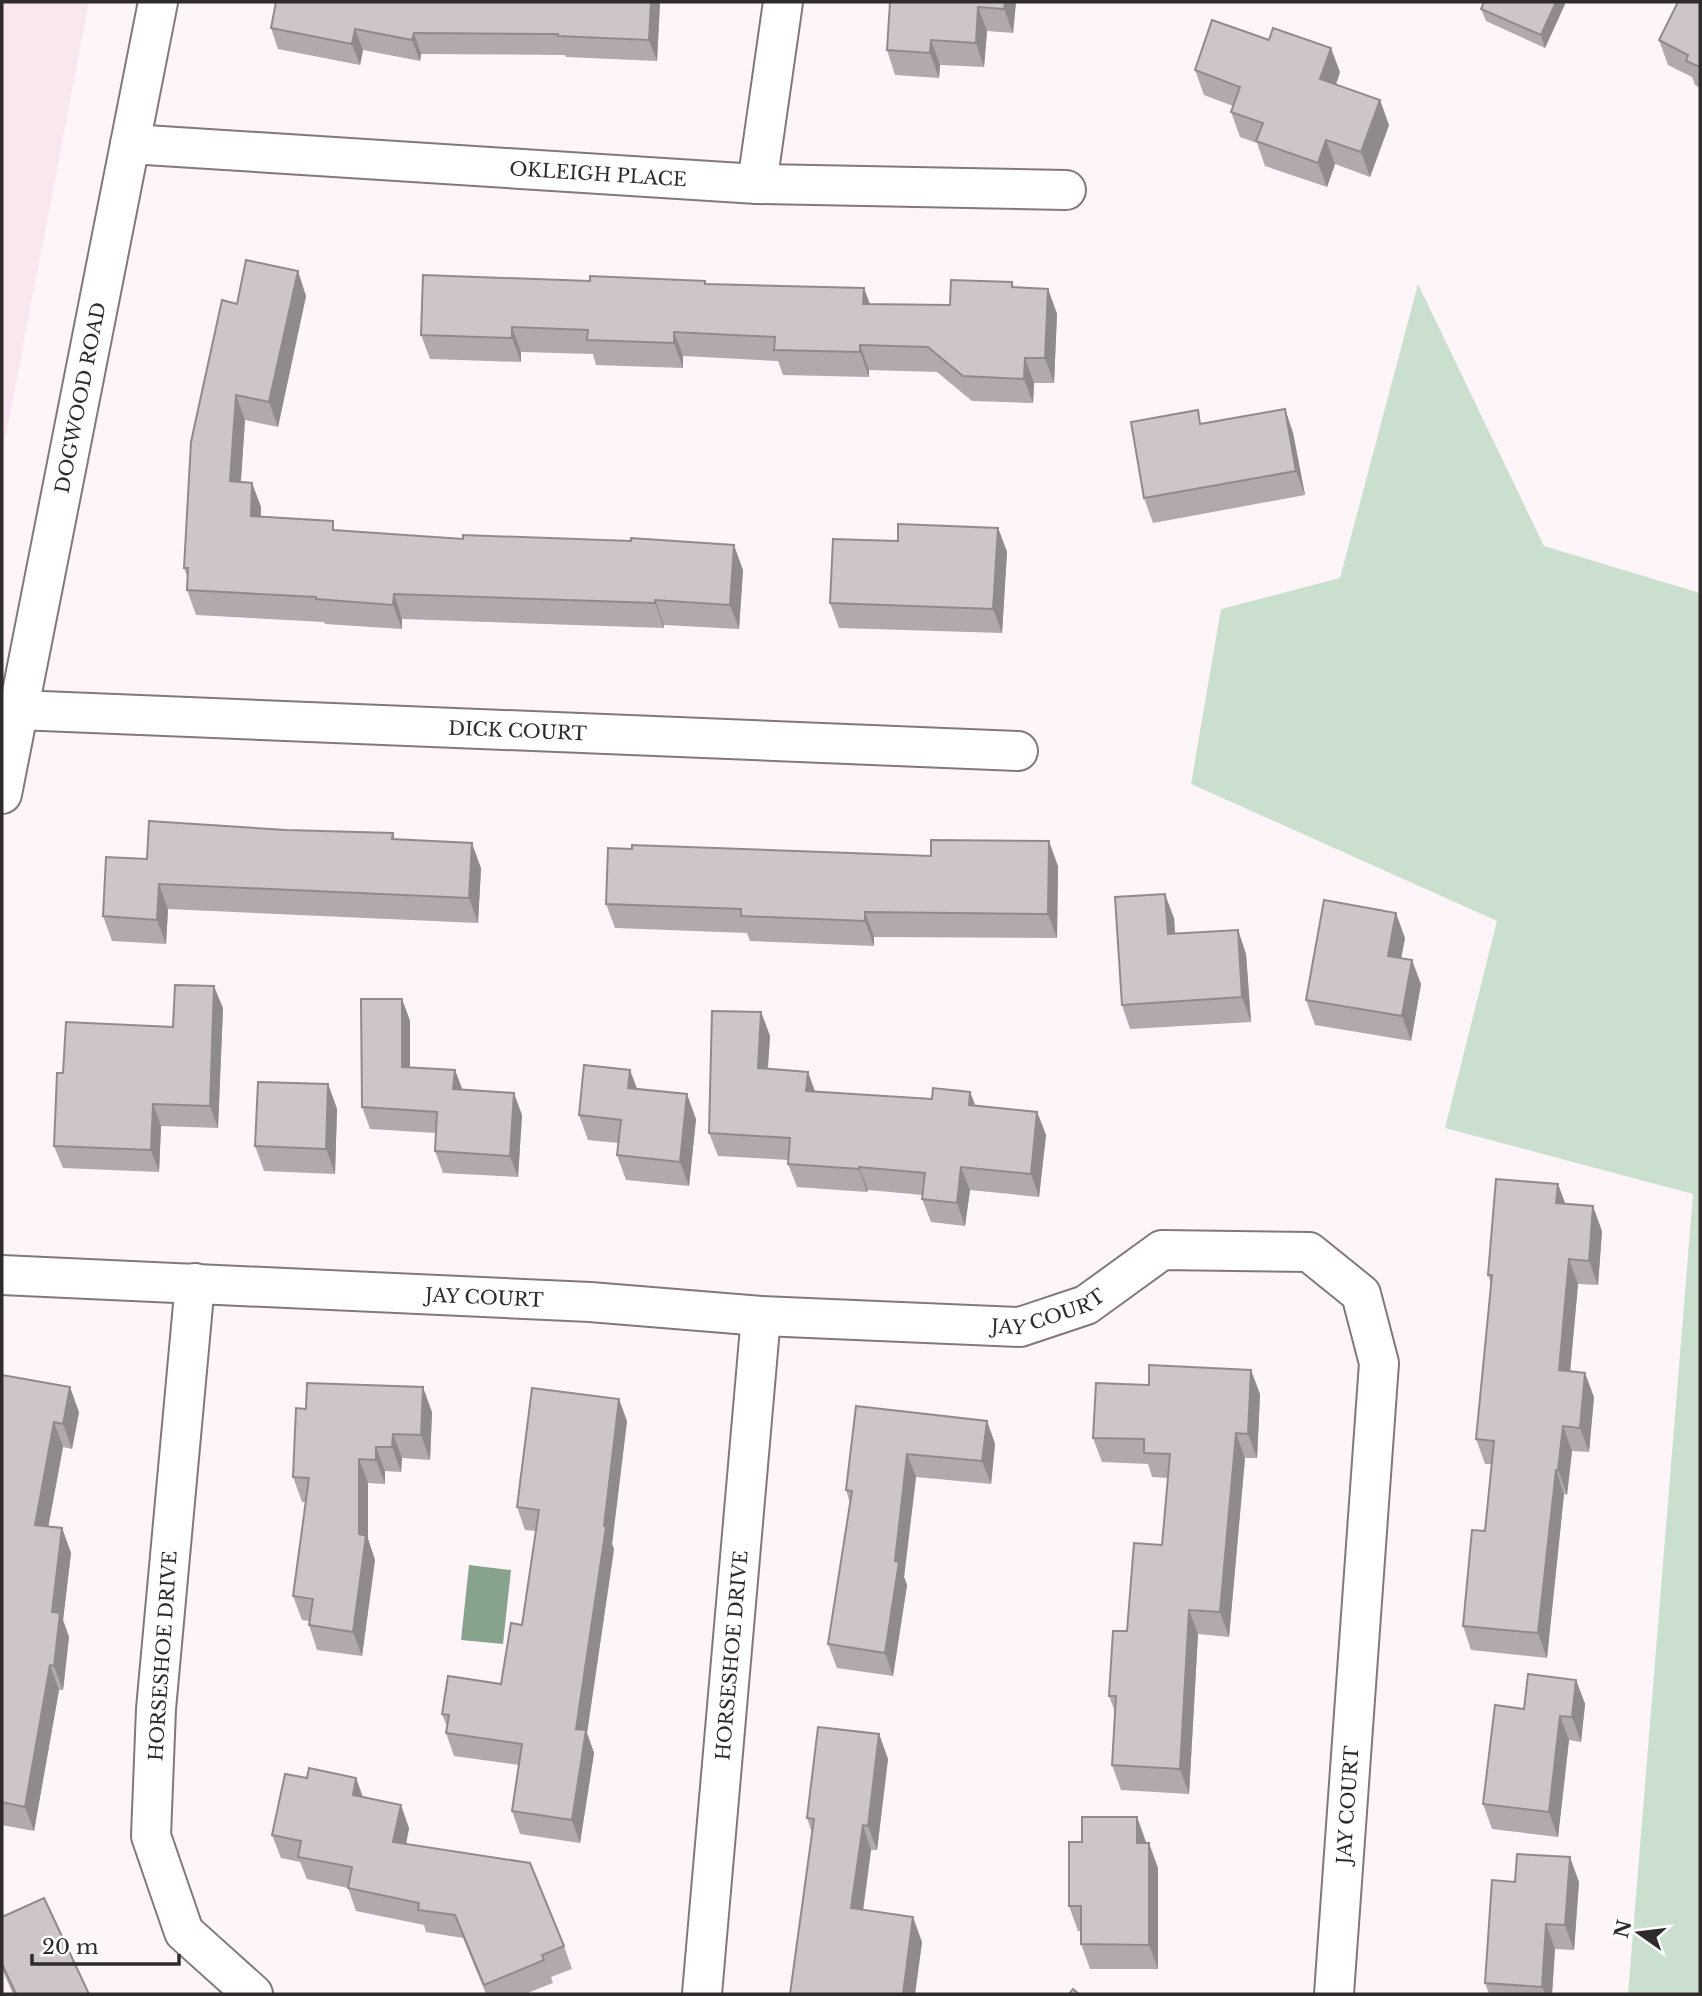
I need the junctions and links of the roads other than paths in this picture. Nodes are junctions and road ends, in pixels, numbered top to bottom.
1 (158, 2) edge
2 (783, 2) edge
3 (130, 144) junction
4 (757, 184) junction
5 (1066, 190) dead end
6 (18, 710) junction
7 (1018, 751) dead end
8 (2, 794) edge
9 (2, 1275) edge
10 (195, 1283) junction
11 (761, 1316) junction
12 (253, 1994) edge
13 (702, 1994) edge
14 (1334, 1994) edge

1 - 3 street, DOGWOOD ROAD
2 - 4 street
3 - 4 street, OKLEIGH PLACE
3 - 6 street, DOGWOOD ROAD
4 - 5 street, OKLEIGH PLACE
6 - 7 street, DICK COURT
6 - 8 street, DOGWOOD ROAD
9 - 10 street, JAY COURT
10 - 11 street, JAY COURT
10 - 12 street, HORSESHOE DRIVE
11 - 13 street, HORSESHOE DRIVE
11 - 14 street, JAY COURT

